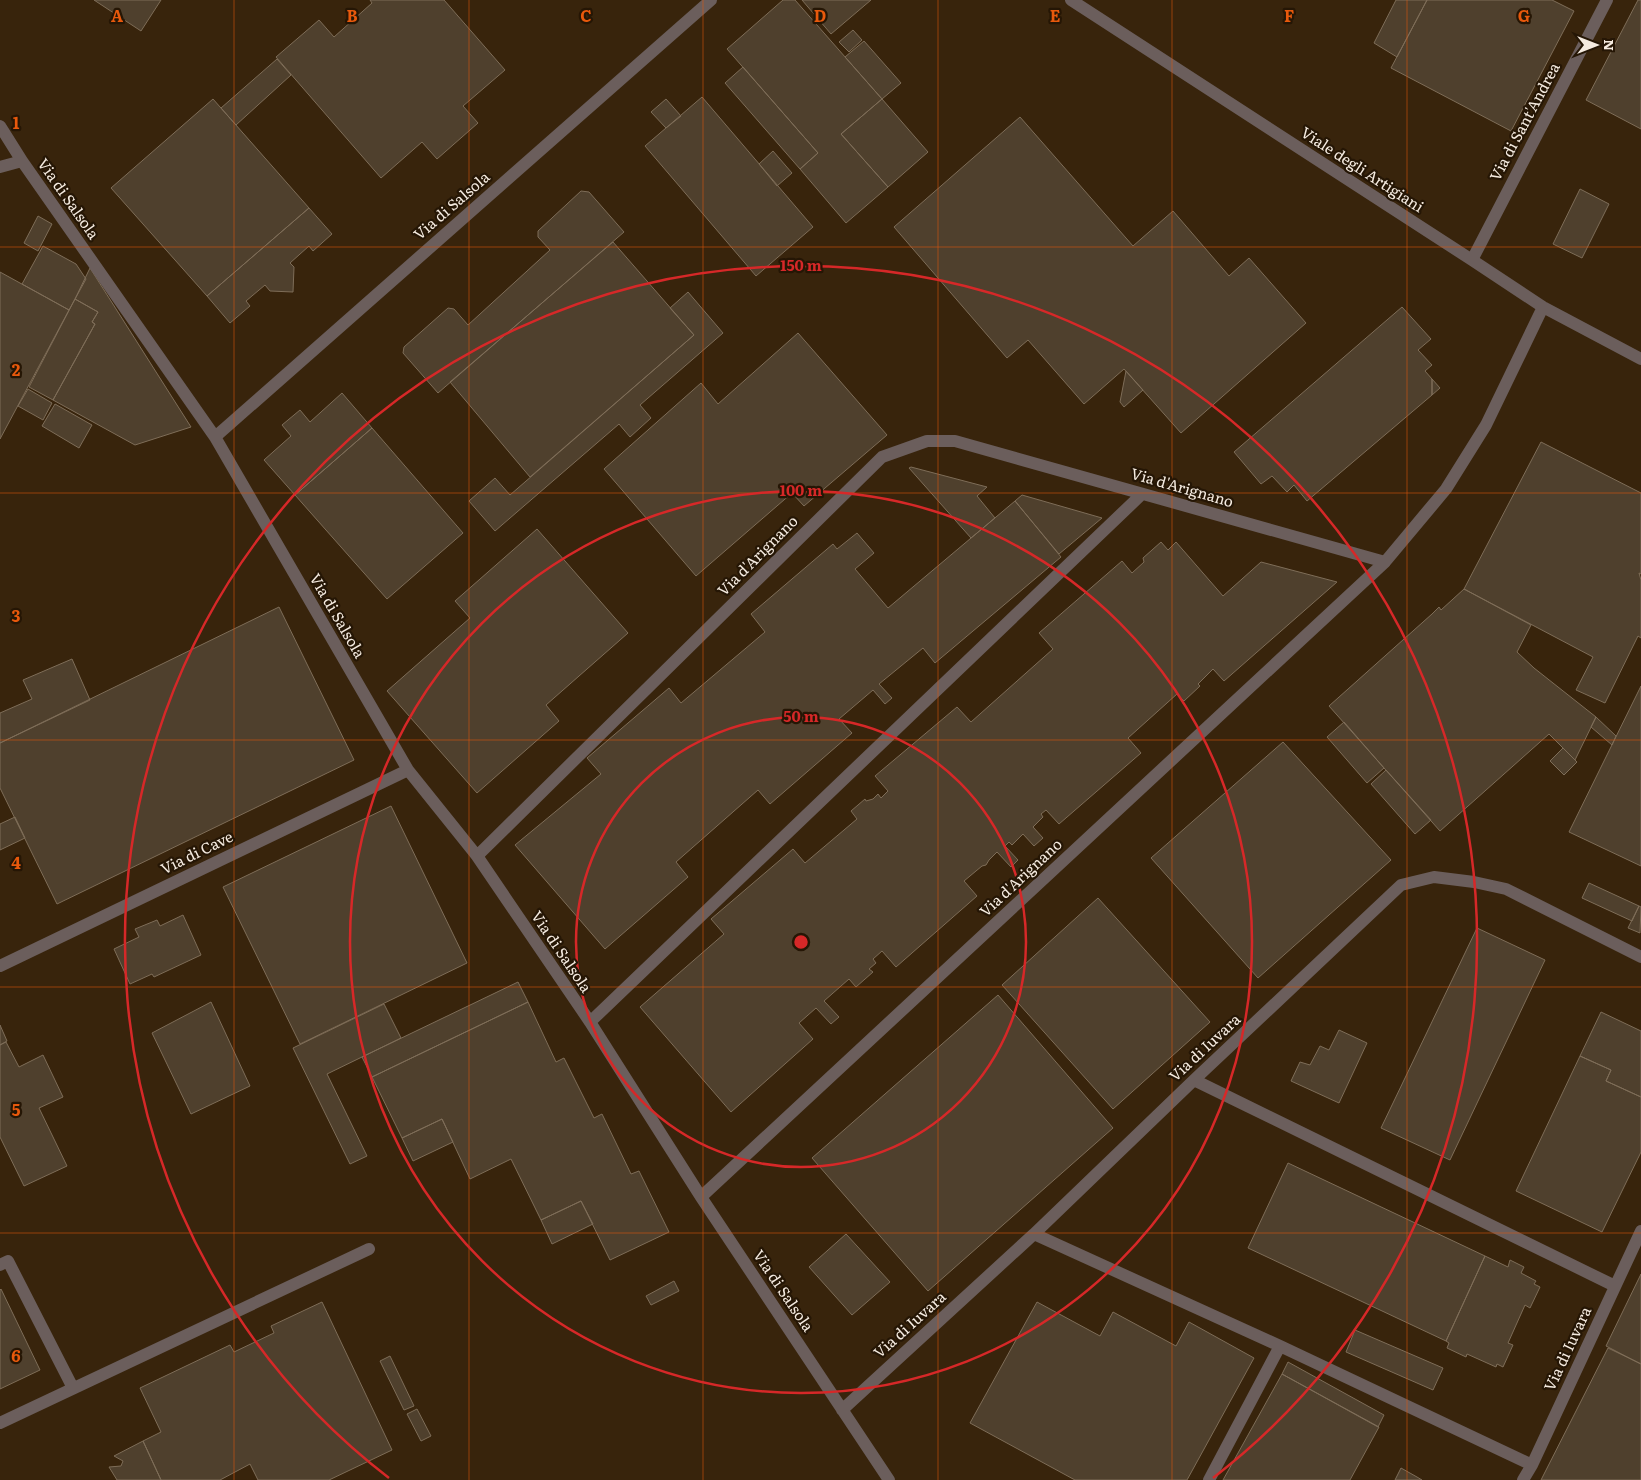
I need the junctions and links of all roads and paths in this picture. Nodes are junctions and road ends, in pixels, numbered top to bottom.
1 (711, 0) edge
2 (1070, 0) edge
3 (1607, 0) edge
4 (0, 126) edge
5 (22, 161) junction
6 (0, 167) edge
7 (1472, 260) junction
8 (1543, 307) junction
9 (1641, 359) edge
10 (215, 437) junction
11 (1142, 494) junction
12 (1385, 562) junction
13 (408, 770) junction
14 (477, 856) junction
15 (1641, 957) edge
16 (0, 966) edge
17 (590, 1022) junction
18 (1194, 1080) junction
19 (701, 1197) junction
20 (1641, 1231) edge
21 (1034, 1234) junction
22 (369, 1249) dead end
23 (0, 1265) edge
24 (1615, 1286) junction
25 (1280, 1346) junction
26 (73, 1388) junction
27 (842, 1410) junction
28 (0, 1423) edge
29 (1532, 1465) junction
30 (889, 1480) edge
31 (1209, 1480) edge
32 (1523, 1480) edge

1 - 10 street, Via di Salsola
2 - 7 street, Viale degli Artigiani
3 - 7 street, Via di Sant'Andrea
4 - 5 street, Via di Salsola
5 - 6 street
5 - 10 street, Via di Salsola
7 - 8 street, Viale degli Artigiani
8 - 9 street, Viale degli Artigiani
8 - 12 street, Via d'Arignano
10 - 13 street, Via di Salsola
11 - 12 street, Via d'Arignano
11 - 14 street, Via d'Arignano
11 - 17 street
12 - 19 street, Via d'Arignano
13 - 14 street, Via di Salsola
13 - 16 street, Via di Cave
14 - 17 street, Via di Salsola
15 - 18 street, Via di Iuvara
17 - 19 street, Via di Salsola
18 - 21 street, Via di Iuvara
18 - 24 street
19 - 27 street, Via di Salsola
20 - 24 street, Via di Iuvara
21 - 25 street
21 - 27 street, Via di Iuvara
22 - 26 street
23 - 26 street
24 - 29 street, Via di Iuvara
25 - 29 street
25 - 31 street
26 - 28 street
27 - 30 street, Via di Salsola
29 - 32 street, Via di Iuvara

